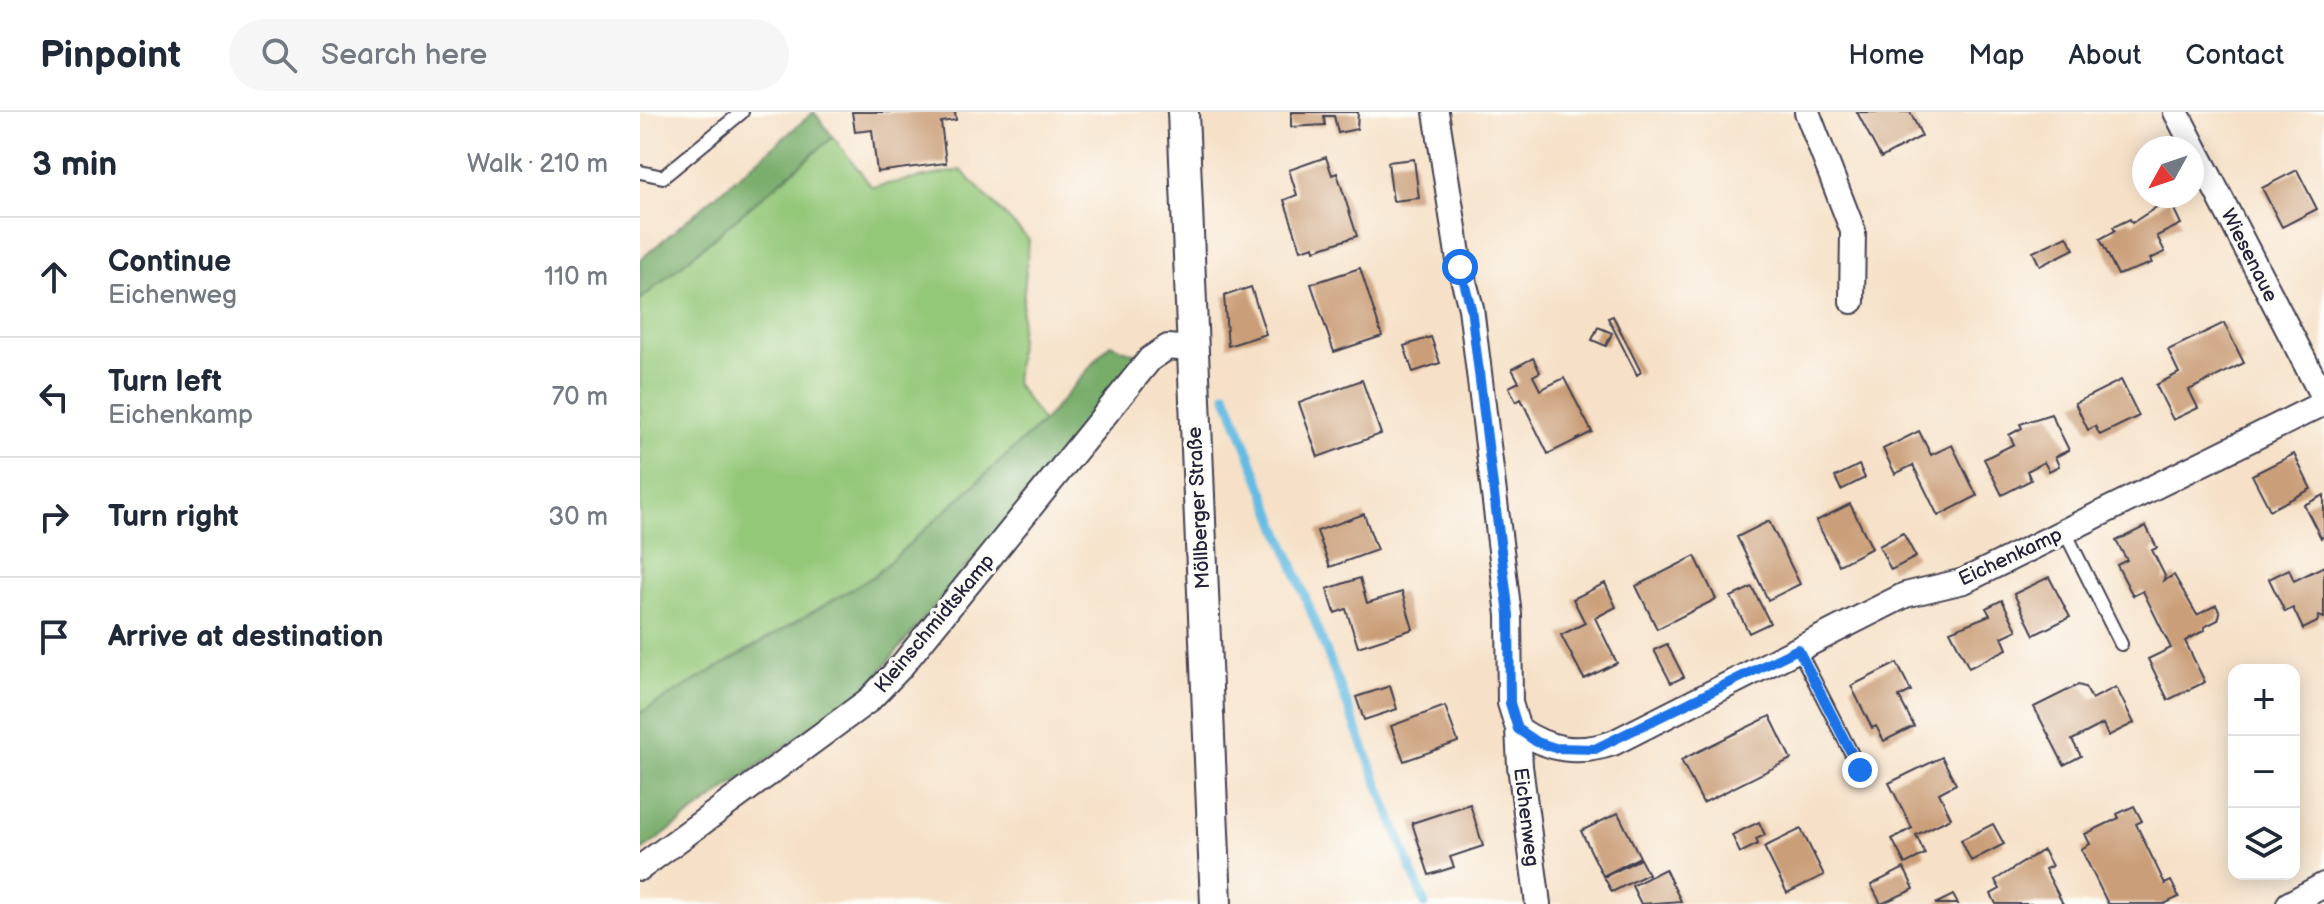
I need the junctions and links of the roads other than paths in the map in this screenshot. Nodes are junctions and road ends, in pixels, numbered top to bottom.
1 (742, 112) edge
2 (1183, 112) edge
3 (1436, 112) edge
4 (1807, 112) edge
5 (2176, 112) edge
6 (640, 172) edge
7 (1852, 301) dead end
8 (1190, 349) junction
9 (2324, 401) edge
10 (2064, 530) junction
11 (2121, 644) dead end
12 (1798, 649) junction
13 (1518, 729) junction
14 (1860, 770) dead end
15 (640, 868) edge
16 (2324, 885) edge
17 (1216, 904) edge
18 (1538, 904) edge
19 (2289, 904) edge

1 - 6 lane
2 - 8 street, Möllberger Straße
3 - 13 street, Eichenweg
4 - 7 street
5 - 9 street, Wiesenaue
8 - 15 street, Kleinschmidtskamp
8 - 17 street, Möllberger Straße
9 - 10 street, Eichenkamp
10 - 11 lane
10 - 12 street, Eichenkamp
12 - 13 street, Eichenkamp
12 - 14 lane
13 - 18 street, Eichenweg
16 - 19 street

